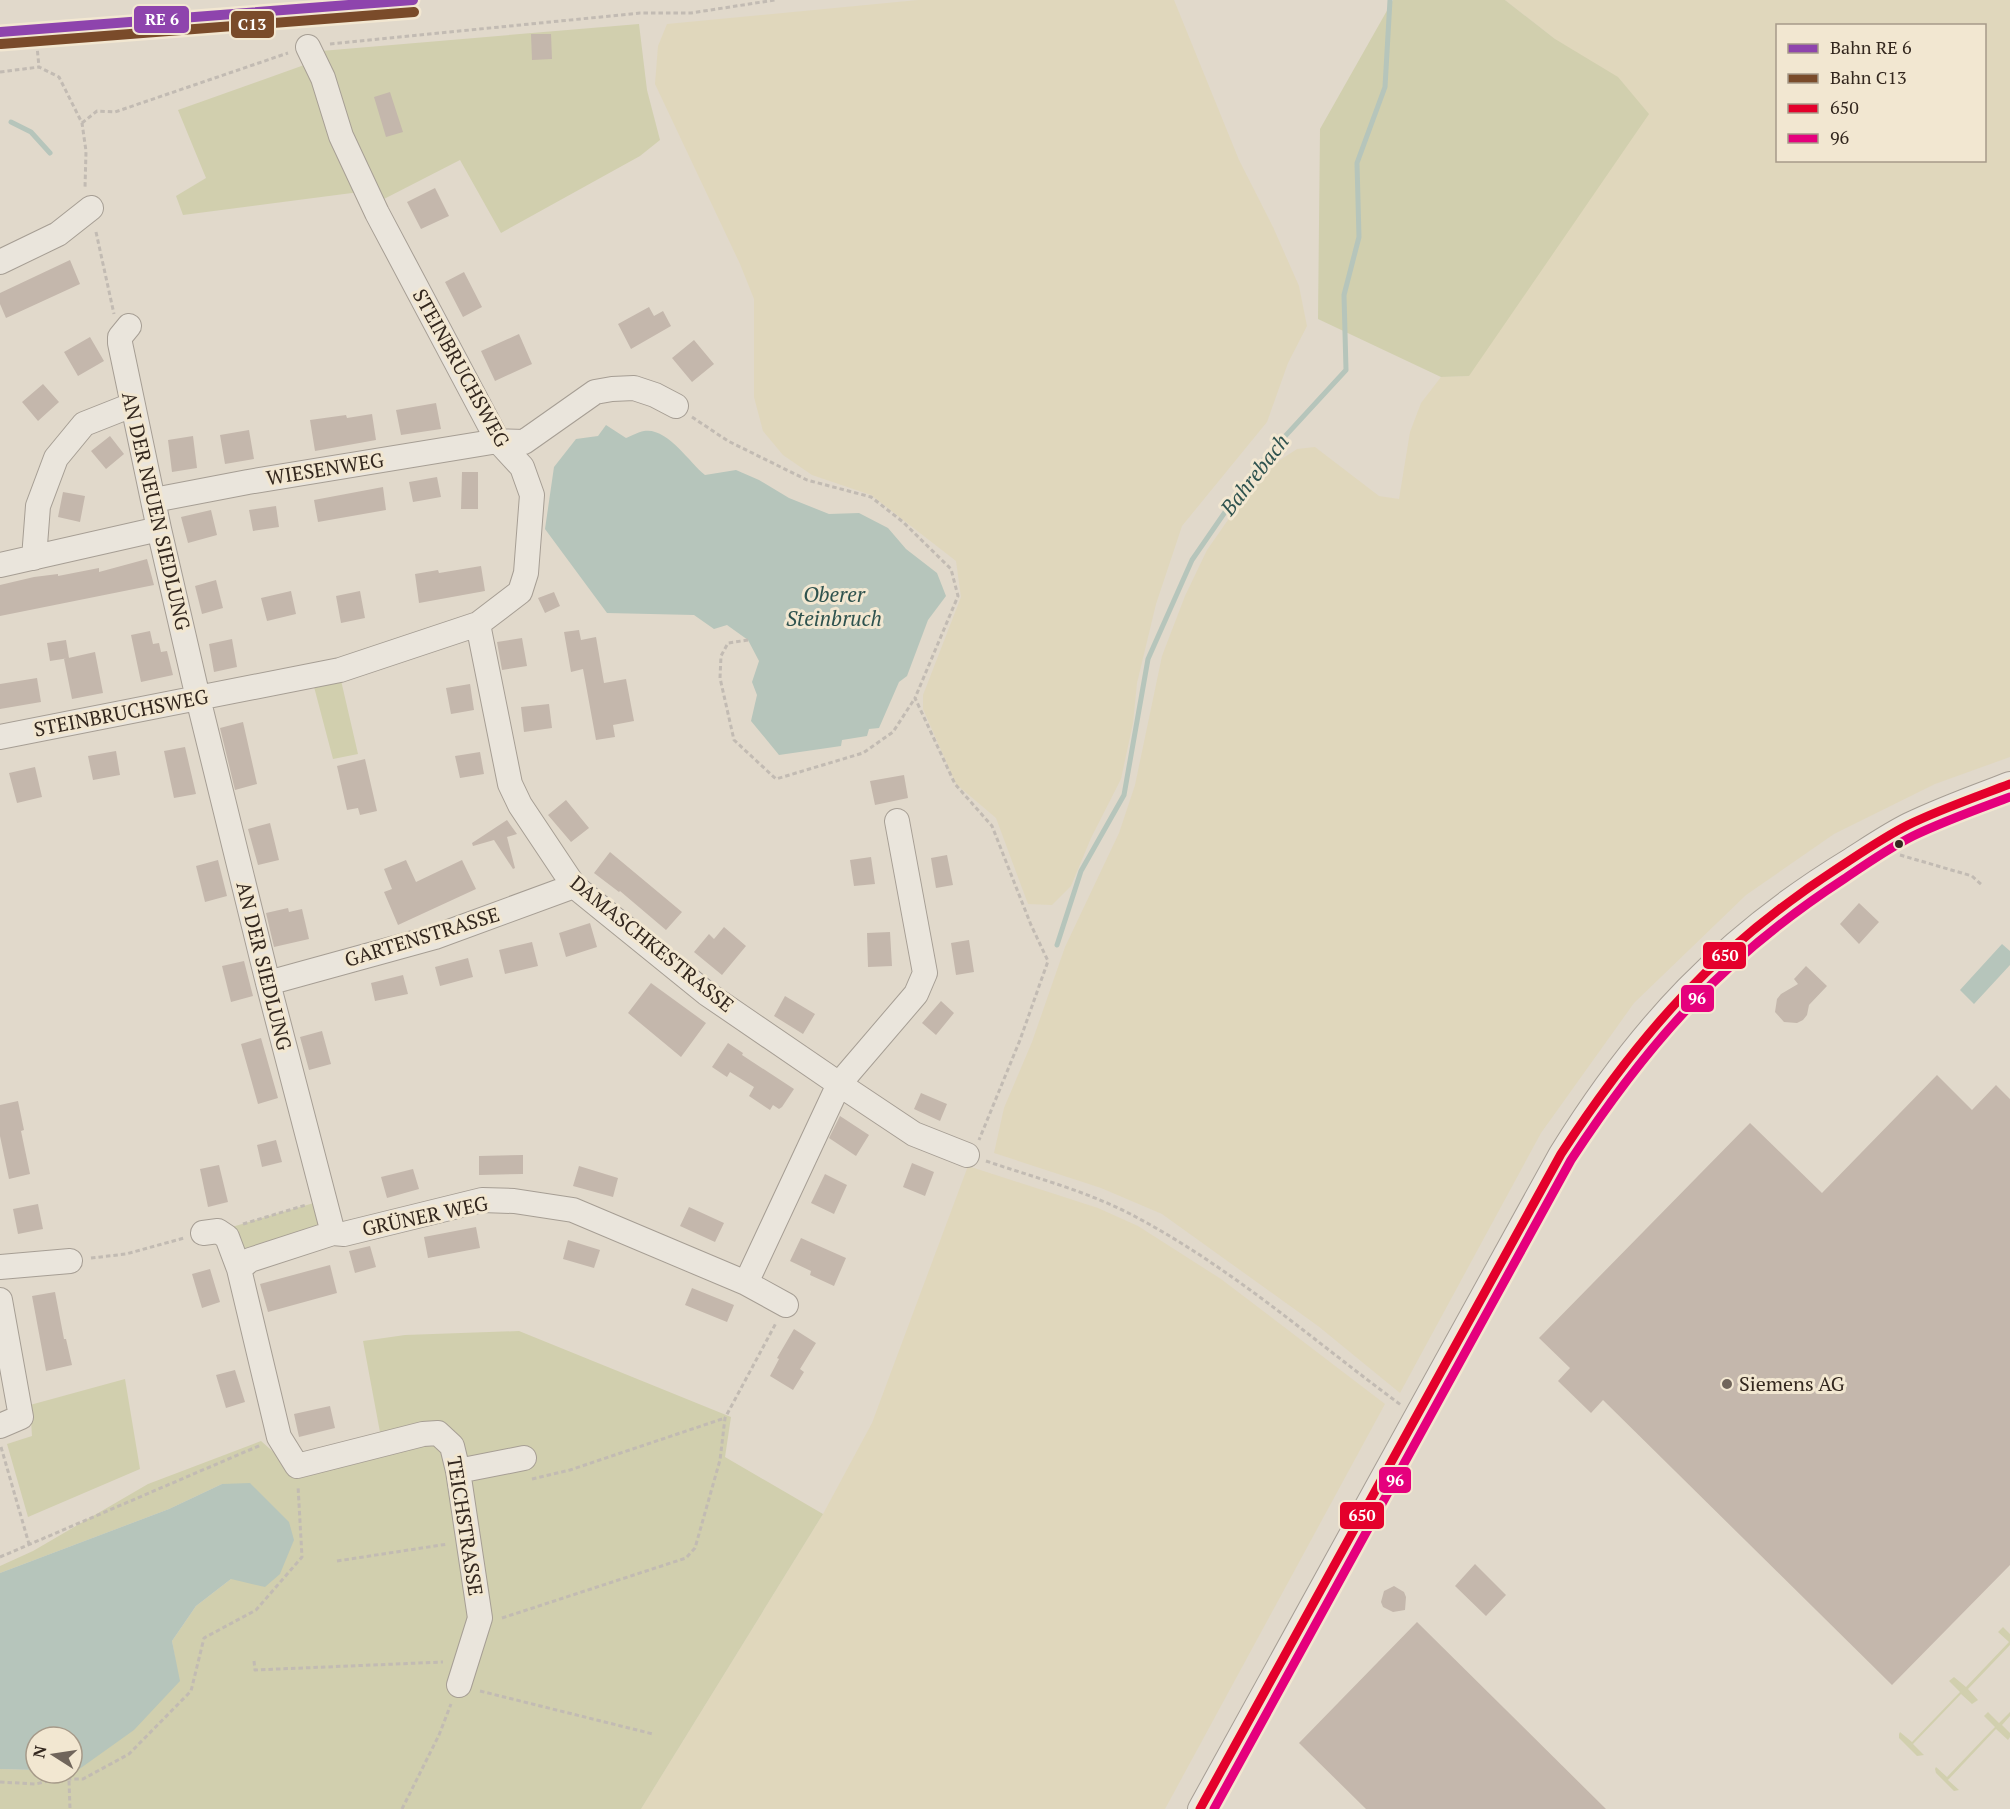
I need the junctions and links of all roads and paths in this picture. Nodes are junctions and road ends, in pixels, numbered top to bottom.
1 (775, 0) edge
2 (36, 36) dead end
3 (308, 46) junction
4 (39, 67) junction
5 (0, 72) edge
6 (91, 208) dead end
7 (0, 262) edge
8 (129, 326) dead end
9 (132, 405) junction
10 (676, 406) joint
11 (498, 441) junction
12 (154, 500) junction
13 (159, 529) junction
14 (34, 558) junction
15 (0, 565) edge
16 (478, 624) junction
17 (748, 640) dead end
18 (198, 698) junction
19 (915, 698) junction
20 (0, 737) edge
21 (2010, 784) edge
22 (897, 821) dead end
23 (1902, 850) dead end
24 (1982, 885) dead end
25 (574, 886) junction
26 (268, 983) junction
27 (839, 1084) junction
28 (970, 1156) junction
29 (324, 1200) junction
30 (211, 1232) junction
31 (333, 1233) junction
32 (70, 1261) joint
33 (0, 1267) edge
34 (239, 1269) junction
35 (746, 1283) junction
36 (0, 1300) edge
37 (786, 1305) joint
38 (1416, 1417) junction
39 (726, 1418) junction
40 (0, 1426) edge
41 (279, 1437) junction
42 (0, 1445) edge
43 (524, 1458) joint
44 (297, 1466) junction
45 (458, 1471) junction
46 (468, 1541) junction
47 (29, 1544) junction
48 (0, 1557) edge
49 (337, 1561) dead end
50 (477, 1626) junction
51 (254, 1661) dead end
52 (466, 1662) junction
53 (459, 1685) junction
54 (653, 1734) dead end
55 (84, 1778) edge
56 (0, 1782) edge
57 (24, 1783) edge
58 (69, 1785) edge
59 (70, 1809) edge
60 (402, 1809) edge
61 (1200, 1809) edge

1 - 3 path
2 - 4 path
3 - 4 path
3 - 11 street, STEINBRUCHSWEG
4 - 5 path
6 - 7 street
8 - 9 street, AN DER NEUEN SIEDLUNG
9 - 12 street, AN DER NEUEN SIEDLUNG
9 - 14 street
10 - 11 street, WIESENWEG
10 - 19 path
11 - 12 street, WIESENWEG
11 - 16 street, STEINBRUCHSWEG
12 - 13 street, AN DER NEUEN SIEDLUNG
13 - 14 street
13 - 18 street, AN DER NEUEN SIEDLUNG
14 - 15 street
16 - 18 street, STEINBRUCHSWEG
16 - 25 street, DAMASCHKESTRASSE
17 - 19 path
18 - 20 street, STEINBRUCHSWEG
18 - 26 street, AN DER SIEDLUNG
19 - 28 path
21 - 38 street
22 - 27 street
23 - 24 path
25 - 26 street, GARTENSTRASSE
25 - 27 street, DAMASCHKESTRASSE
26 - 29 street, AN DER SIEDLUNG
27 - 28 street, DAMASCHKESTRASSE
27 - 35 street
28 - 38 path
29 - 30 path
29 - 31 street, AN DER SIEDLUNG
30 - 32 path
30 - 34 street
31 - 34 street, GRÜNER WEG
31 - 35 street, GRÜNER WEG
32 - 33 street
34 - 41 street
35 - 37 street, GRÜNER WEG
36 - 40 street
37 - 39 path
38 - 61 street
39 - 43 path
39 - 50 path
41 - 44 street
41 - 47 path
42 - 47 path
43 - 45 street
44 - 45 street, TEICHSTRASSE
44 - 55 path
45 - 46 street, TEICHSTRASSE
46 - 49 path
46 - 50 street, TEICHSTRASSE
47 - 48 path
50 - 52 street, TEICHSTRASSE
51 - 52 path
52 - 53 street, TEICHSTRASSE
53 - 54 path
53 - 60 path
56 - 57 path
58 - 59 path

